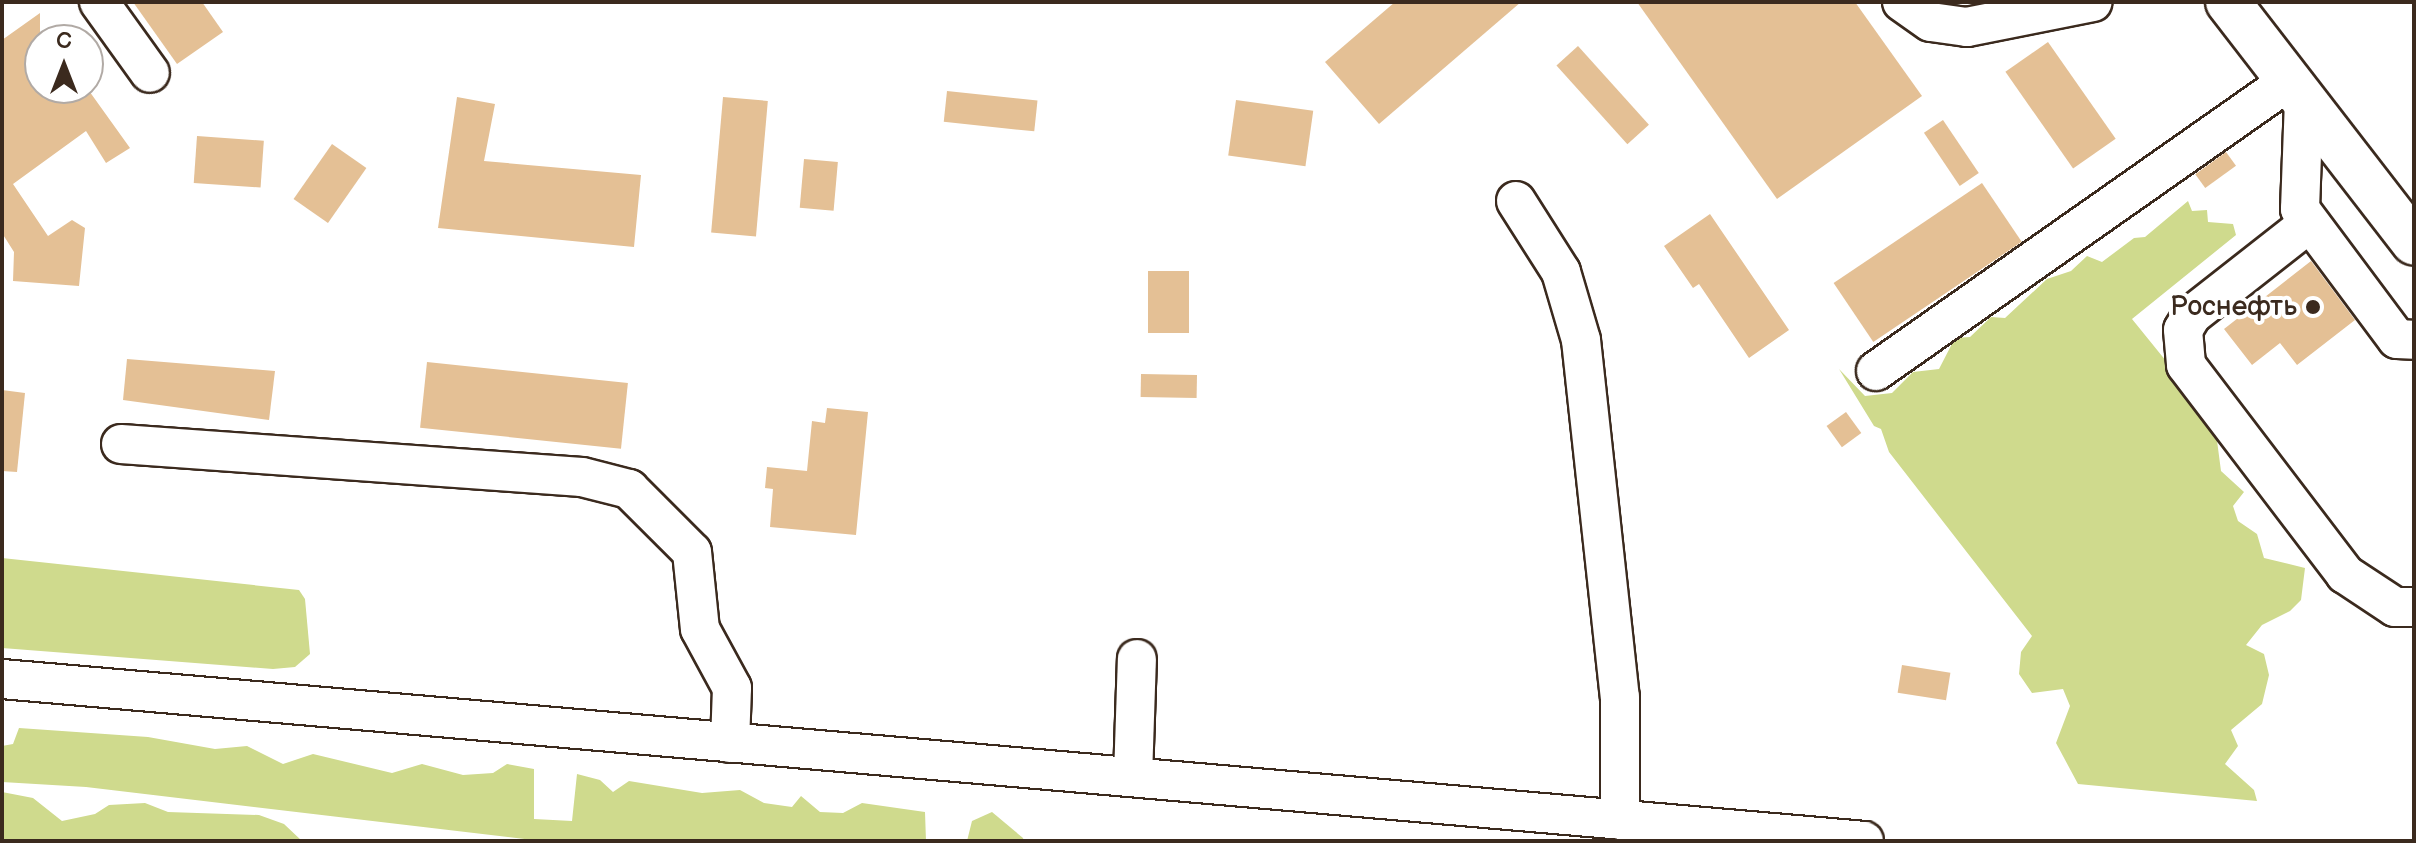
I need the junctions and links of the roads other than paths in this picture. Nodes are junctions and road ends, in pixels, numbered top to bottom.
1 (99, 2) edge
2 (1902, 2) edge
3 (2093, 2) edge
4 (2228, 2) edge
5 (150, 73) dead end
6 (2296, 91) junction
7 (1516, 201) dead end
8 (2308, 224) junction
9 (2414, 243) edge
10 (2414, 340) edge
11 (1876, 371) dead end
12 (121, 444) dead end
13 (2414, 607) edge
14 (1137, 659) dead end
15 (2, 679) edge
16 (730, 743) junction
17 (1133, 777) junction
18 (1620, 820) junction
19 (1864, 841) edge

1 - 5 street
2 - 3 street
4 - 6 main road
6 - 8 street
6 - 9 main road
6 - 11 street
7 - 18 street
8 - 10 street
8 - 13 street
12 - 16 street
14 - 17 street
15 - 16 street
16 - 17 street
17 - 18 street
18 - 19 street

